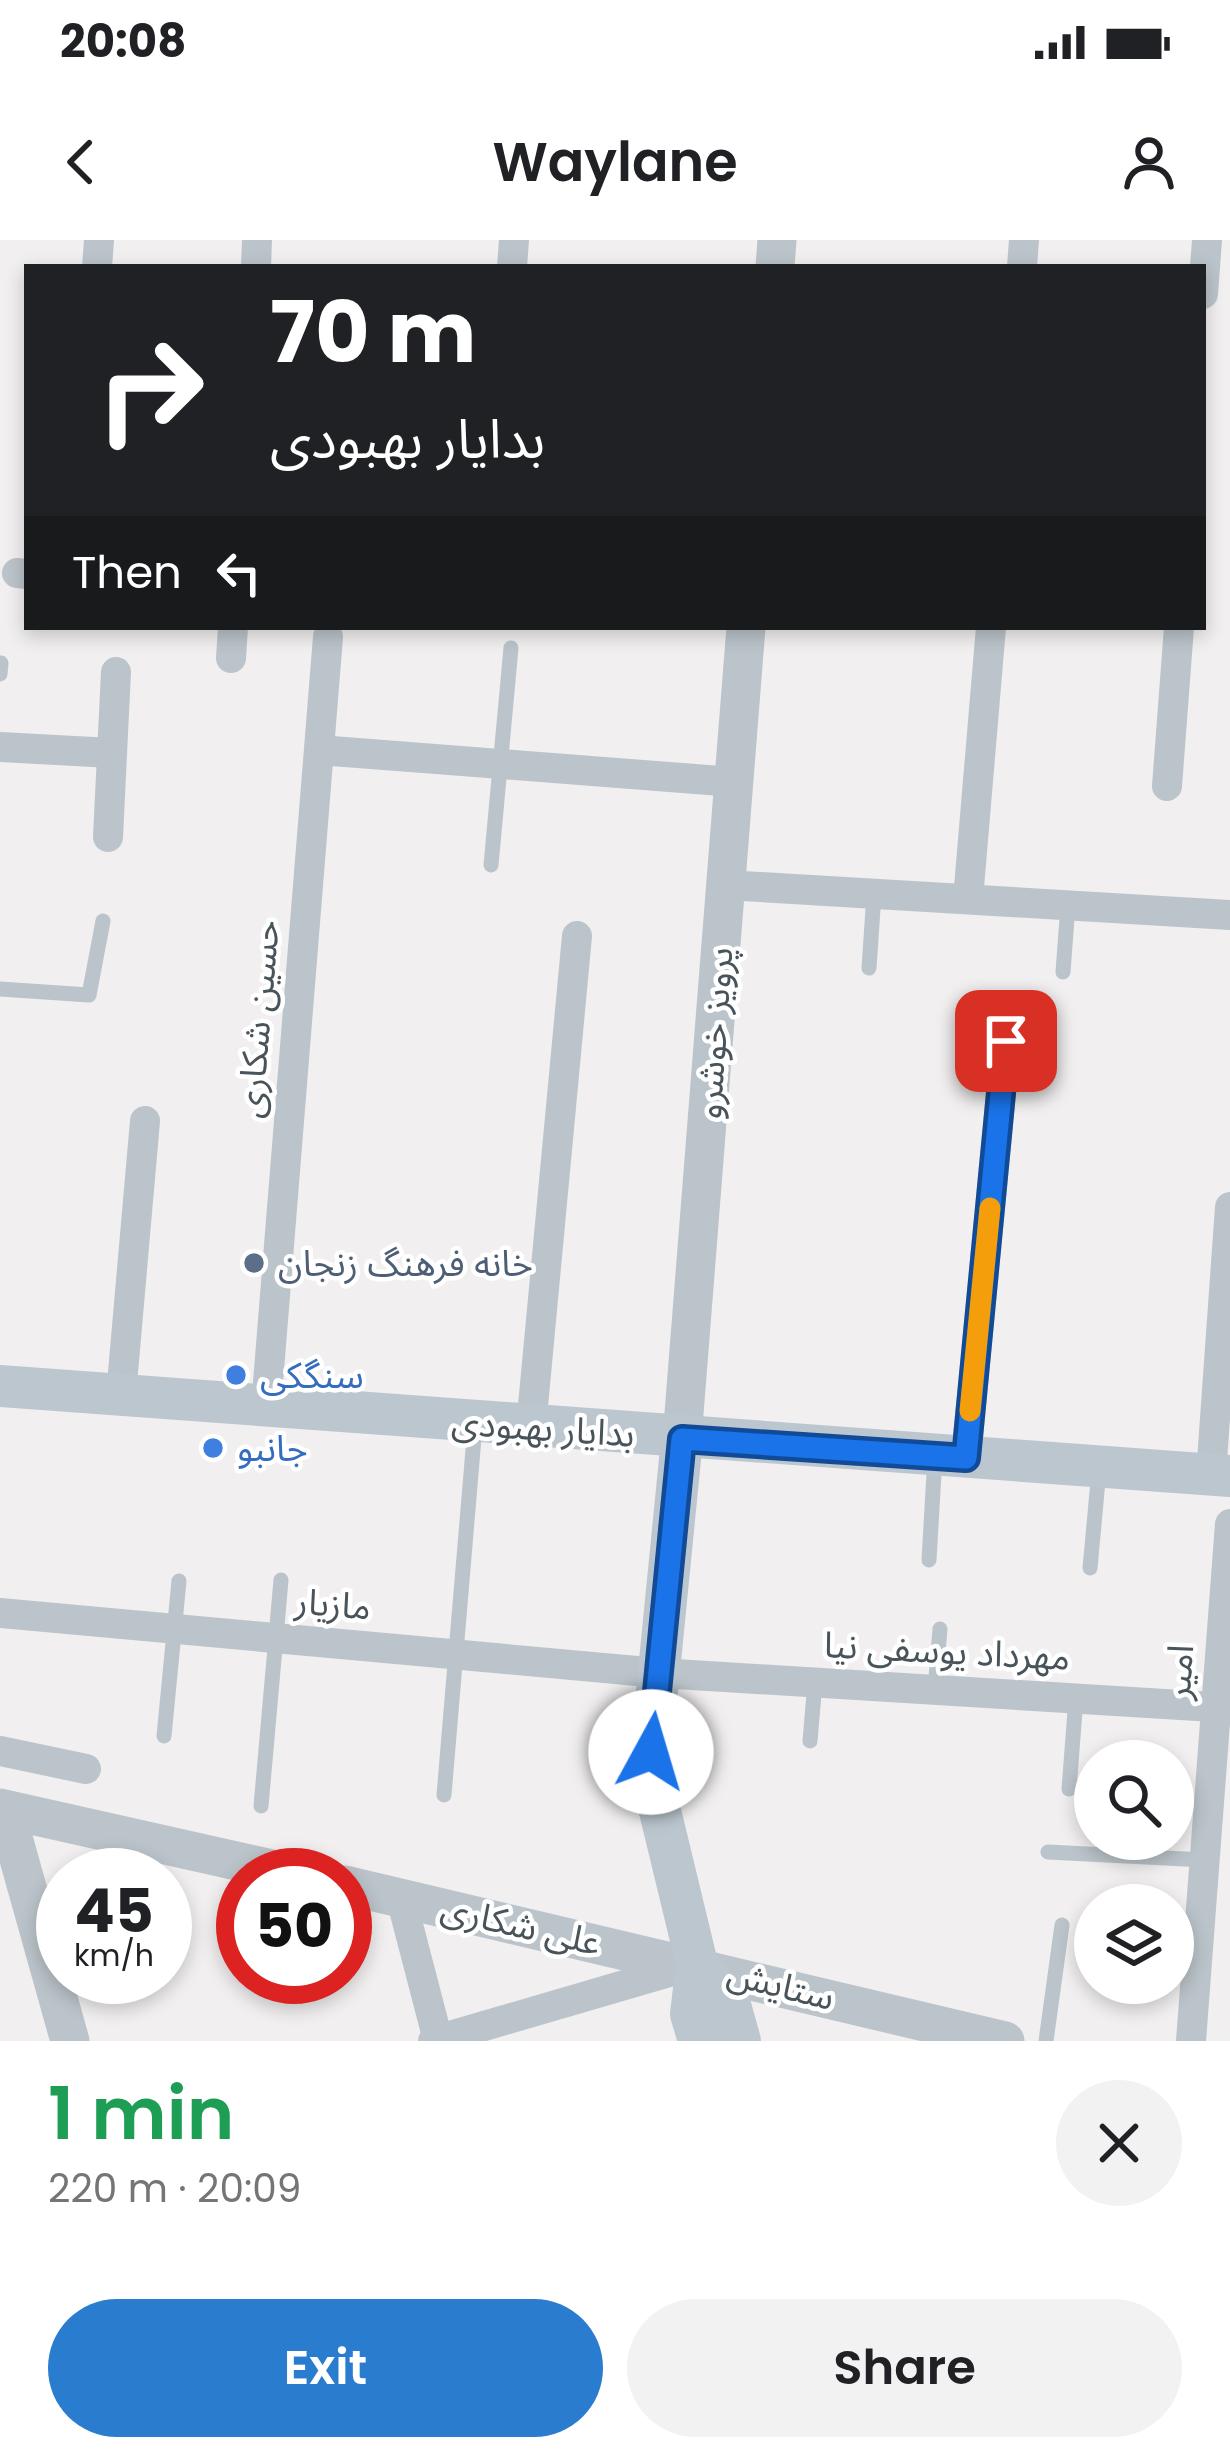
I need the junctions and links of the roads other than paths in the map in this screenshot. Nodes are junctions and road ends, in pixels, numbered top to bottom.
1 (746, 630) edge
2 (991, 630) edge
3 (1179, 630) edge
4 (328, 637) dead end
5 (511, 648) dead end
6 (1, 663) edge
7 (116, 673) dead end
8 (0, 674) edge
9 (0, 746) edge
10 (319, 750) junction
11 (112, 753) junction
12 (500, 764) junction
13 (734, 782) junction
14 (1167, 786) dead end
15 (107, 837) dead end
16 (491, 865) dead end
17 (726, 885) junction
18 (874, 894) junction
19 (968, 899) junction
20 (1068, 905) junction
21 (1230, 915) edge
22 (103, 921) dead end
23 (577, 937) dead end
24 (869, 968) dead end
25 (1063, 972) dead end
26 (0, 989) edge
27 (1006, 1041) dead end
28 (145, 1121) dead end
29 (1230, 1207) edge
30 (0, 1386) edge
31 (121, 1395) junction
32 (266, 1407) junction
33 (475, 1423) junction
34 (530, 1427) junction
35 (682, 1439) junction
36 (950, 1457) junction
37 (1100, 1467) junction
38 (1220, 1475) edge
39 (1230, 1524) edge
40 (929, 1560) dead end
41 (1090, 1568) dead end
42 (281, 1580) dead end
43 (179, 1581) dead end
44 (0, 1613) edge
45 (174, 1629) junction
46 (940, 1629) dead end
47 (276, 1638) junction
48 (457, 1654) junction
49 (659, 1673) junction
50 (815, 1682) junction
51 (934, 1690) junction
52 (1076, 1698) junction
53 (1223, 1708) edge
54 (164, 1736) dead end
55 (810, 1741) dead end
56 (0, 1751) edge
57 (86, 1769) dead end
58 (1069, 1789) dead end
59 (444, 1795) dead end
60 (261, 1806) dead end
61 (3, 1808) edge
62 (1048, 1852) dead end
63 (216, 1856) edge
64 (1204, 1860) junction
65 (372, 1891) edge
66 (401, 1898) junction
67 (1062, 1924) dead end
68 (697, 1964) junction
69 (435, 2040) edge
70 (70, 2041) edge
71 (699, 2041) edge
72 (740, 2041) edge
73 (1005, 2041) edge
74 (1046, 2041) edge
75 (1191, 2041) edge

1 - 13 street, پرویز خوشرو
2 - 19 street
3 - 14 street
4 - 10 street, حسین شکاری
5 - 12 lane
6 - 8 lane
7 - 11 street
9 - 11 street
10 - 12 street
10 - 32 street, حسین شکاری
11 - 15 street
12 - 13 street
12 - 16 lane
13 - 17 street, پرویز خوشرو
17 - 18 street
17 - 35 street, پرویز خوشرو
18 - 19 street
18 - 24 lane
19 - 20 street
20 - 21 street
20 - 25 lane
22 - 26 lane
23 - 34 street
27 - 36 street
28 - 31 street
29 - 38 street
30 - 31 main road, بدایار بهبودی
31 - 32 main road, بدایار بهبودی
32 - 33 main road, بدایار بهبودی
33 - 34 main road, بدایار بهبودی
33 - 48 lane
34 - 35 main road, بدایار بهبودی
35 - 36 main road, بدایار بهبودی
35 - 49 main road
36 - 37 main road, بدایار بهبودی
36 - 40 lane
37 - 38 main road, بدایار بهبودی
37 - 41 lane
39 - 53 street, امیر
42 - 47 lane
43 - 45 lane
44 - 45 street, مازیار
45 - 47 street, مازیار
45 - 54 lane
46 - 51 lane
47 - 48 street, مازیار
47 - 60 lane
48 - 49 street, مازیار
48 - 59 lane
49 - 50 street, مهرداد یوسفی نیا
49 - 68 main road
50 - 51 street, مهرداد یوسفی نیا
50 - 55 lane
51 - 52 street, مهرداد یوسفی نیا
52 - 53 street, مهرداد یوسفی نیا
52 - 58 lane
53 - 64 street, امیر
56 - 57 street
61 - 63 street
61 - 70 street
62 - 64 lane
64 - 75 street, امیر
65 - 66 street, علی شکاری
66 - 68 street, علی شکاری
66 - 69 street
67 - 74 lane
68 - 69 street
68 - 71 main road
68 - 72 main road
68 - 73 street, ستایش

